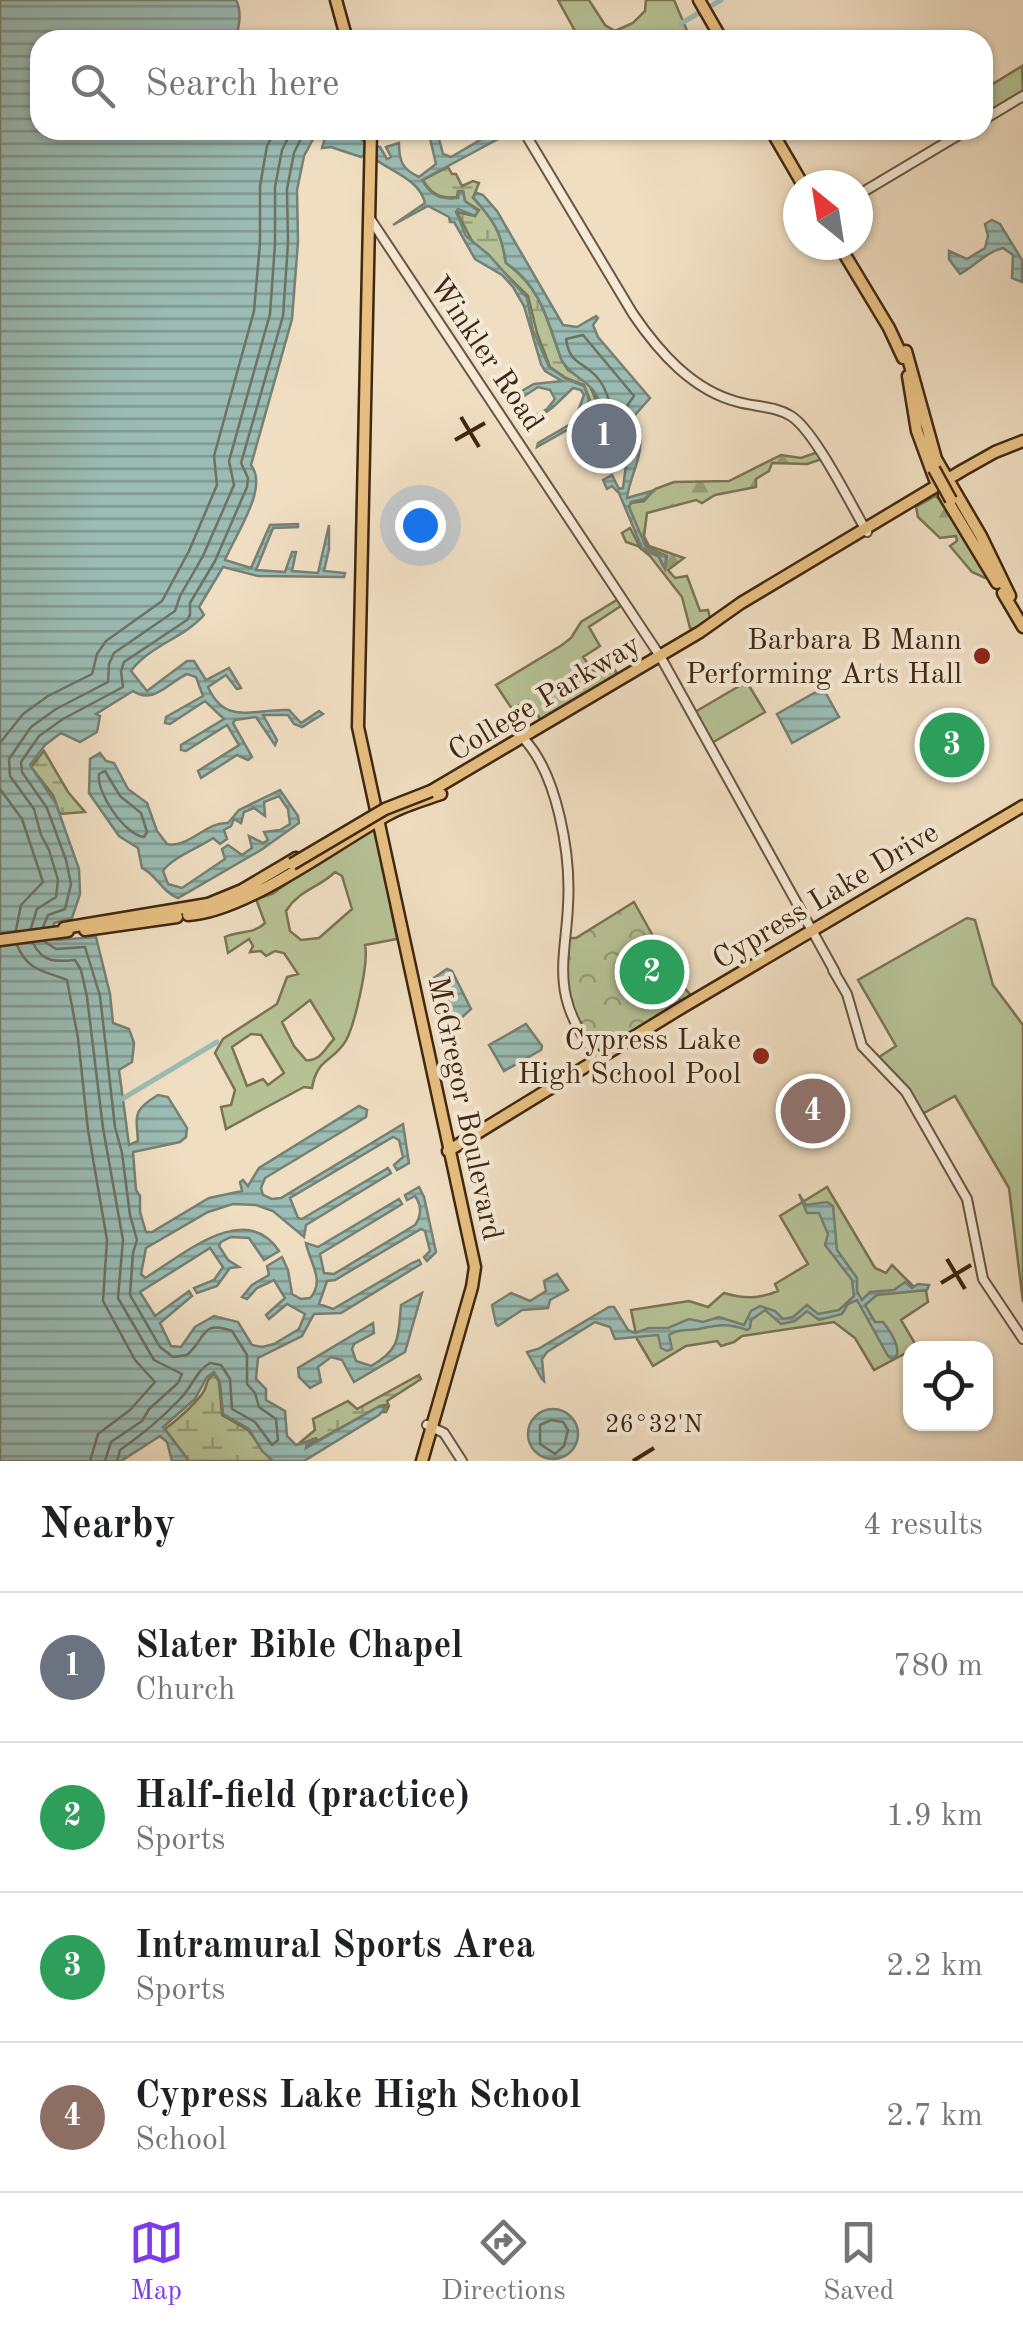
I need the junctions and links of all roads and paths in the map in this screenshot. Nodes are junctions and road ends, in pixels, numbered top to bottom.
1 (336, 0) edge
2 (701, 7) edge
3 (345, 30) edge
4 (714, 30) edge
5 (1023, 96) edge
6 (993, 114) edge
7 (372, 140) edge
8 (530, 140) edge
9 (779, 140) edge
10 (949, 140) edge
11 (796, 170) edge
12 (873, 186) edge
13 (366, 214) junction
14 (850, 260) edge
15 (851, 260) edge
16 (908, 361) junction
17 (1023, 443) edge
18 (943, 484) junction
19 (868, 530) junction
20 (843, 542) junction
21 (832, 554) junction
22 (1023, 623) edge
23 (660, 659) junction
24 (525, 739) junction
25 (485, 764) junction
26 (1023, 809) edge
27 (377, 815) junction
28 (287, 869) junction
29 (780, 878) junction
30 (791, 890) junction
31 (184, 914) junction
32 (128, 917) junction
33 (59, 929) junction
34 (813, 934) junction
35 (0, 938) edge
36 (600, 1061) junction
37 (449, 1152) junction
38 (456, 1195) junction
39 (465, 1215) junction
40 (462, 1304) junction
41 (463, 1319) junction
42 (1023, 1339) edge
43 (448, 1353) junction
44 (449, 1367) junction
45 (429, 1428) junction
46 (420, 1461) edge
47 (462, 1461) edge

1 - 3 main road
2 - 4 main road
5 - 6 street
7 - 13 main road, McGregor Boulevard
8 - 19 street
9 - 11 main road
10 - 12 street
13 - 23 street, Winkler Road
13 - 27 main road, McGregor Boulevard
14 - 16 main road
15 - 16 main road
16 - 18 main road
16 - 18 main road
16 - 18 main road
17 - 18 main road, College Parkway
18 - 19 main road, College Parkway
18 - 22 main road
19 - 20 main road, College Parkway
19 - 21 main road, College Parkway
20 - 21 main road
20 - 23 main road, College Parkway
21 - 23 main road, College Parkway
23 - 24 main road, College Parkway
23 - 29 street, Winkler Road
23 - 30 street, Winkler Road
24 - 25 main road, College Parkway
24 - 36 street
25 - 27 main road
25 - 28 main road, College Parkway, bridge
26 - 34 main road, Cypress Lake Drive
27 - 28 main road
27 - 37 main road, McGregor Boulevard
28 - 31 main road, College Parkway
28 - 32 main road
29 - 30 street
29 - 34 street, Winkler Road
30 - 34 street, Winkler Road
31 - 32 main road
31 - 33 main road
32 - 33 main road
33 - 35 main road
34 - 36 main road, Cypress Lake Drive
34 - 42 street, Winkler Road
36 - 37 main road, Cypress Lake Drive
37 - 38 main road, McGregor Boulevard
37 - 39 main road, McGregor Boulevard
38 - 39 main road
38 - 40 main road, McGregor Boulevard
39 - 41 main road, McGregor Boulevard
40 - 41 main road
40 - 43 main road, McGregor Boulevard
41 - 44 main road, McGregor Boulevard
43 - 44 main road
43 - 45 main road, McGregor Boulevard
44 - 45 main road, McGregor Boulevard
45 - 46 main road, McGregor Boulevard
45 - 47 street

